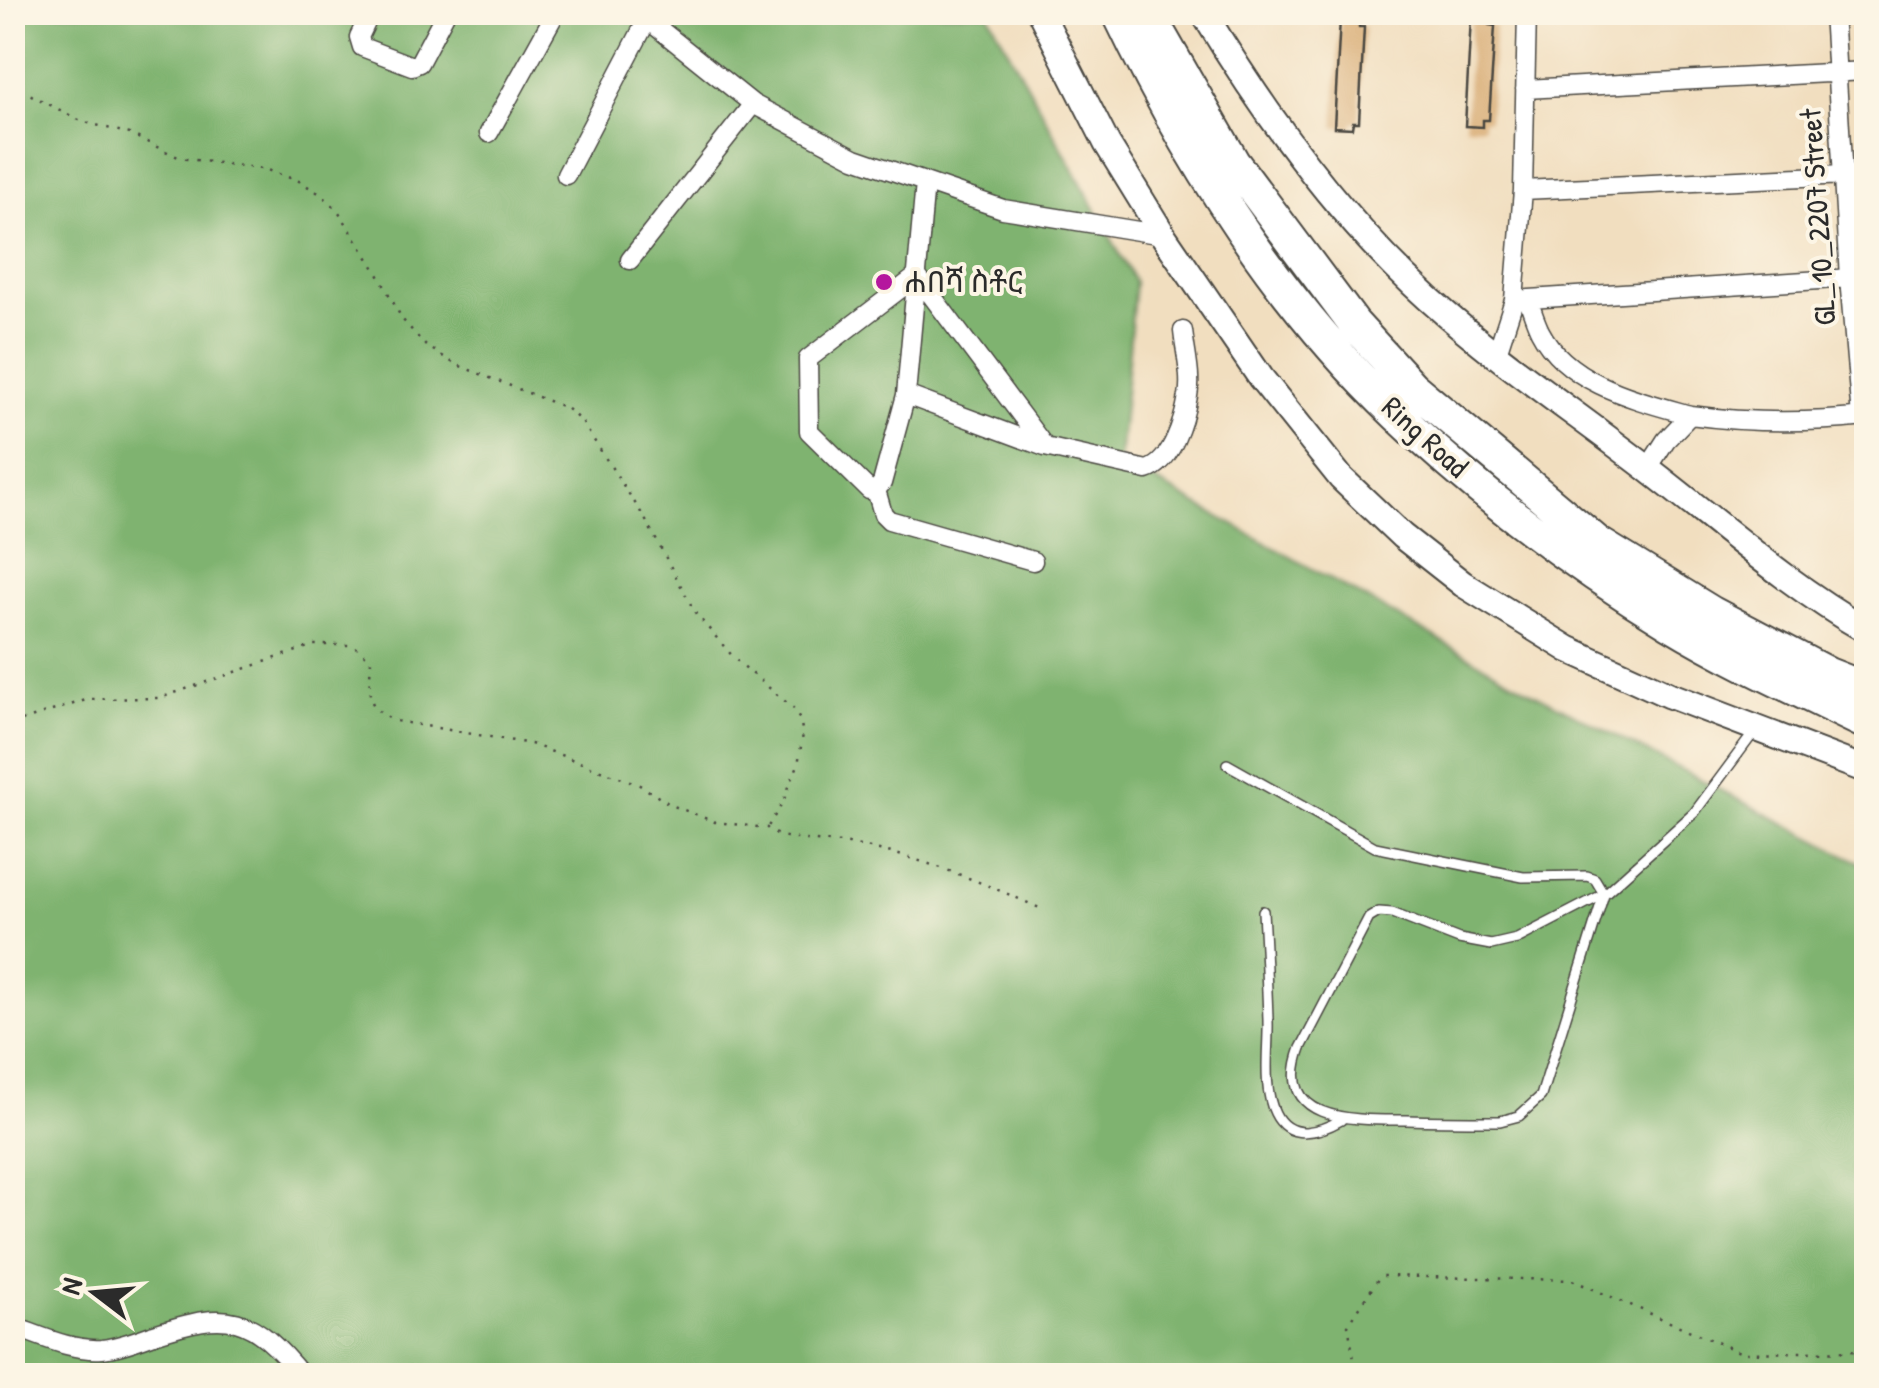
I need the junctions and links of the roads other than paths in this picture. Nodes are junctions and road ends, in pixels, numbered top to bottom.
1 (371, 12) edge
2 (446, 12) edge
3 (556, 12) edge
4 (1040, 12) edge
5 (1118, 12) edge
6 (1146, 12) edge
7 (1203, 12) edge
8 (1526, 12) edge
9 (1833, 12) edge
10 (643, 16) edge
11 (1836, 71) junction
12 (1866, 71) edge
13 (1525, 89) junction
14 (753, 104) junction
15 (489, 133) dead end
16 (1866, 174) edge
17 (566, 175) dead end
18 (1842, 175) junction
19 (925, 183) junction
20 (1523, 190) junction
21 (1163, 235) junction
22 (630, 260) dead end
23 (917, 276) junction
24 (1858, 277) edge
25 (1521, 300) junction
26 (1183, 331) dead end
27 (1496, 356) junction
28 (906, 395) junction
29 (1690, 416) junction
30 (1864, 418) edge
31 (1045, 447) junction
32 (1648, 468) junction
33 (876, 490) junction
34 (1033, 561) dead end
35 (1866, 630) edge
36 (1866, 690) edge
37 (1866, 724) edge
38 (1757, 729) junction
39 (1227, 764) dead end
40 (1866, 770) edge
41 (1604, 894) junction
42 (1263, 911) dead end
43 (1341, 1120) junction
44 (12, 1326) edge
45 (302, 1376) edge

1 - 2 street
3 - 15 street
4 - 21 main road
5 - 37 highway, Ring Road
6 - 36 highway, Ring Road
7 - 27 main road
8 - 13 street
9 - 11 street, GL_10_2207 Street
10 - 14 street
10 - 17 street
11 - 12 street
11 - 13 street
11 - 18 street, GL_10_2207 Street
13 - 20 street
14 - 19 street
14 - 22 street
16 - 18 street
18 - 20 street
18 - 24 street, GL_10_2207 Street
19 - 21 street
19 - 23 street
20 - 25 street
21 - 38 main road
23 - 28 street
23 - 31 street
23 - 33 street
24 - 25 street
24 - 30 street, GL_10_2207 Street
25 - 27 street
25 - 29 street
26 - 31 street
27 - 32 main road
28 - 31 street
28 - 33 street
29 - 30 street
29 - 32 street
32 - 35 main road
33 - 34 street
38 - 40 main road
38 - 41 lane
39 - 41 lane
41 - 43 lane
41 - 43 lane
42 - 43 lane
44 - 45 street

